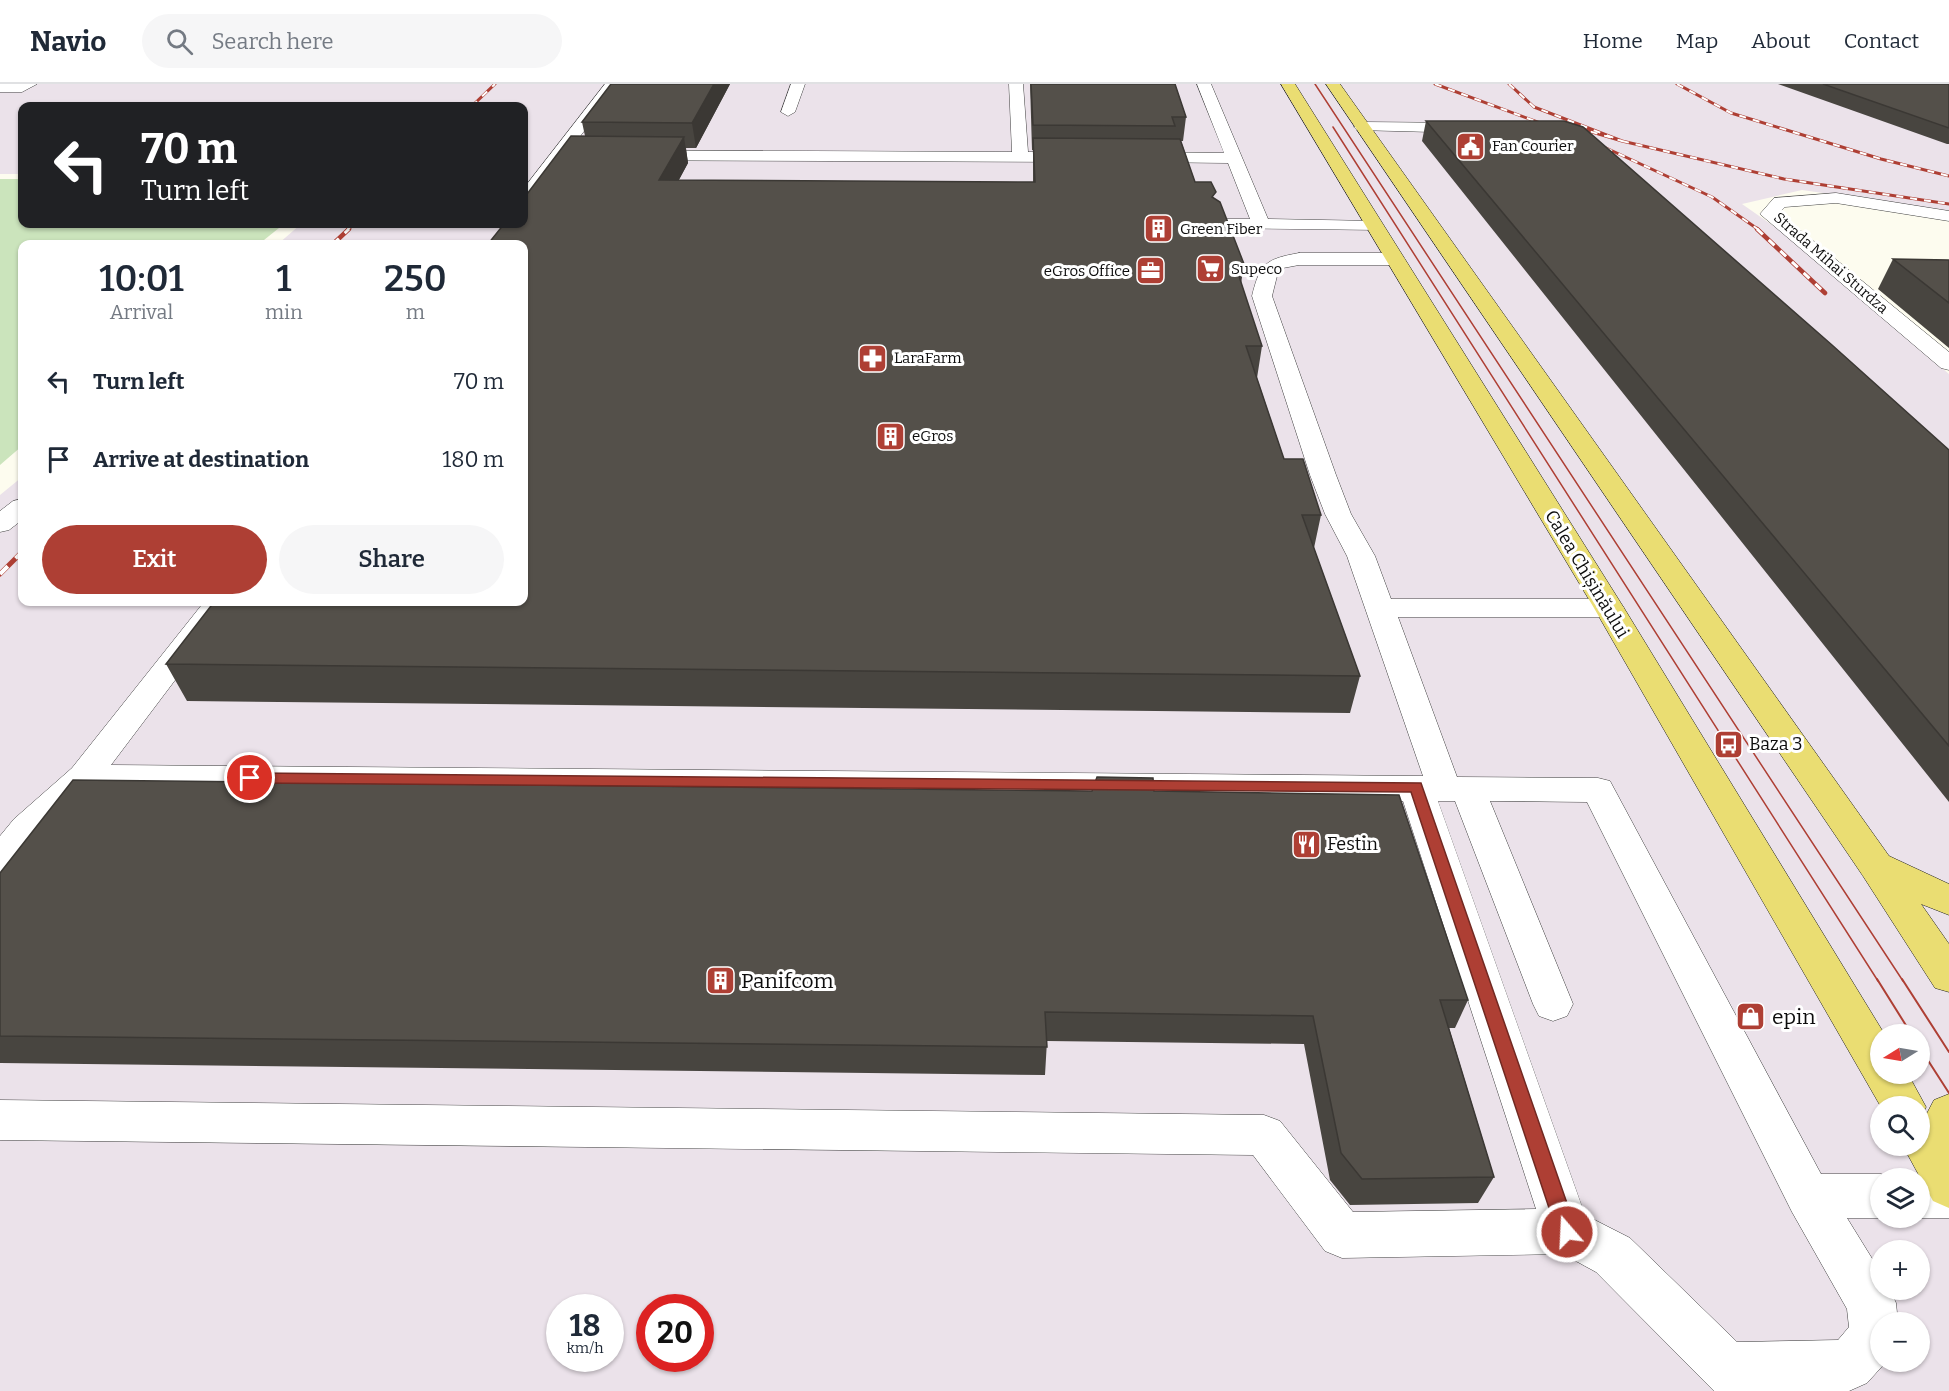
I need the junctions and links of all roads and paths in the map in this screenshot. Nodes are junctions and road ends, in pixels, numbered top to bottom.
1 (30, 84) edge
2 (612, 84) edge
3 (798, 84) edge
4 (1016, 84) edge
5 (1204, 84) edge
6 (1288, 84) edge
7 (1333, 84) edge
8 (0, 88) edge
9 (788, 112) dead end
10 (1362, 128) junction
11 (1494, 128) edge
12 (557, 155) junction
13 (1020, 157) junction
14 (1091, 157) edge
15 (1127, 157) edge
16 (1235, 158) junction
17 (528, 194) edge
18 (1949, 216) edge
19 (1220, 224) edge
20 (1261, 224) junction
21 (1375, 226) junction
22 (1395, 259) junction
23 (1949, 363) edge
24 (18, 510) edge
25 (0, 524) edge
26 (216, 606) edge
27 (1379, 608) junction
28 (1609, 608) junction
29 (84, 777) junction
30 (1442, 787) junction
31 (0, 862) edge
32 (1876, 866) junction
33 (1949, 900) edge
34 (1949, 976) edge
35 (1552, 1004) dead end
36 (1870, 1048) edge
37 (1949, 1114) edge
38 (0, 1120) edge
39 (1935, 1176) edge
40 (1808, 1196) junction
41 (1870, 1196) edge
42 (1567, 1232) junction
43 (1739, 1379) edge

1 - 8 lane
2 - 12 lane
3 - 9 lane
4 - 13 lane
5 - 16 lane
6 - 21 main road, Calea Chișinăului
7 - 10 main road
10 - 11 lane
10 - 32 main road
12 - 13 lane
12 - 17 lane
13 - 14 lane
15 - 16 lane
16 - 20 lane
18 - 23 lane, Strada Mihai Sturdza
19 - 20 lane
20 - 21 lane
21 - 22 main road, Calea Chișinăului
22 - 27 lane
22 - 28 main road, Calea Chișinăului
24 - 25 lane
26 - 29 lane
27 - 28 lane
27 - 30 lane
28 - 36 main road, Calea Chișinăului
29 - 30 lane
29 - 31 lane
30 - 35 lane
30 - 40 lane
30 - 42 lane
32 - 33 main road
32 - 34 main road
37 - 39 main road
38 - 42 lane
40 - 41 lane
40 - 43 lane
42 - 43 lane

